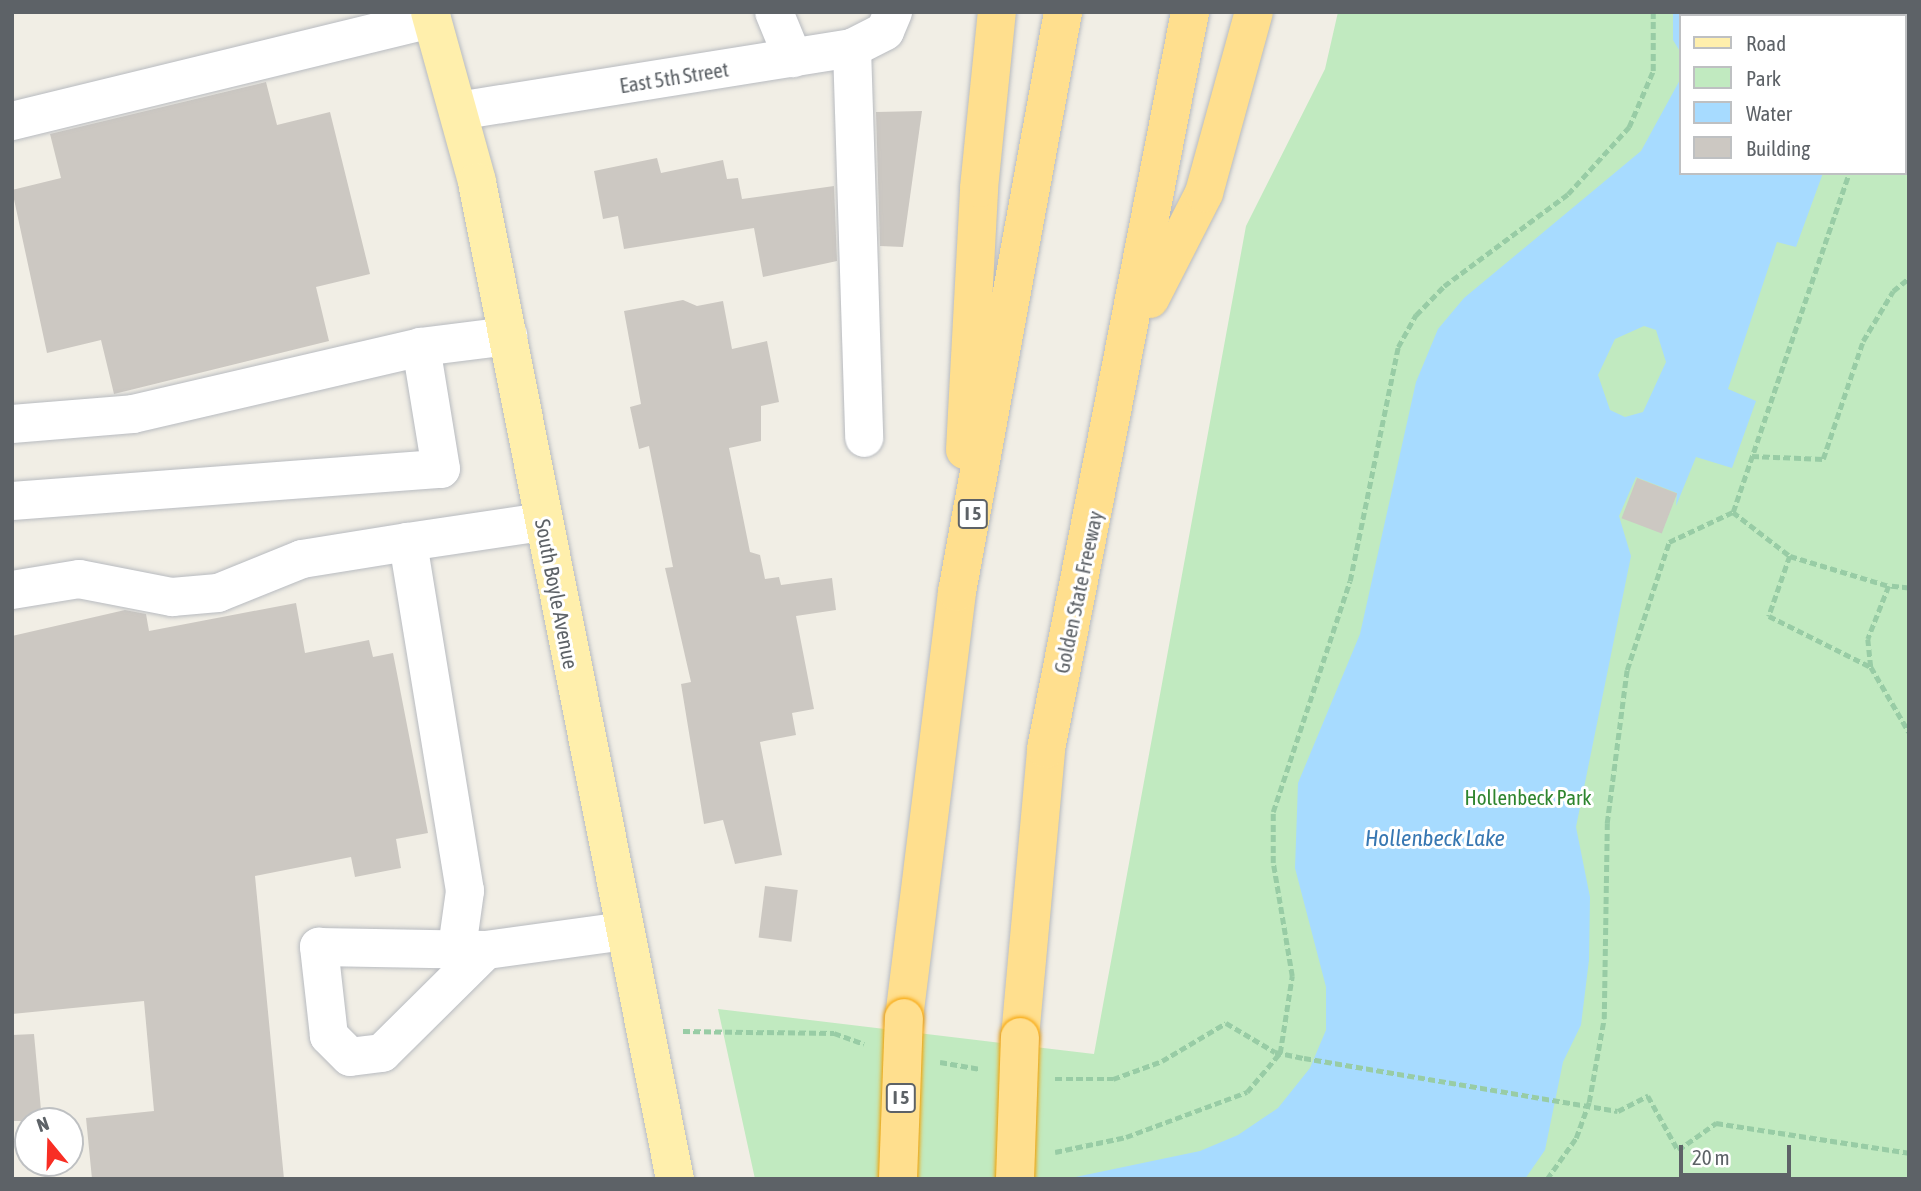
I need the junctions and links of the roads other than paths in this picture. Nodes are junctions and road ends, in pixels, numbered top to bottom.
1 (774, 12) edge
2 (997, 12) edge
3 (1063, 12) edge
4 (1190, 12) edge
5 (1254, 12) edge
6 (431, 15) edge
7 (877, 30) edge
8 (793, 58) junction
9 (458, 111) junction
10 (12, 121) edge
11 (508, 336) junction
12 (1130, 338) junction
13 (421, 348) junction
14 (12, 424) edge
15 (864, 438) dead end
16 (12, 501) edge
17 (542, 522) junction
18 (408, 542) junction
19 (12, 590) edge
20 (957, 592) junction
21 (625, 932) junction
22 (471, 949) junction
23 (1029, 1167) edge
24 (675, 1179) edge
25 (898, 1179) edge

1 - 8 street
2 - 20 highway
3 - 20 highway, I 5
4 - 12 highway, Golden State Freeway
5 - 12 highway
6 - 9 main road, South Boyle Avenue
6 - 10 street
7 - 8 street, East 5th Street
7 - 15 street
8 - 9 street, East 5th Street
9 - 11 main road, South Boyle Avenue
11 - 13 street
11 - 17 main road, South Boyle Avenue
12 - 23 highway, Golden State Freeway, bridge
13 - 14 street
13 - 16 street
17 - 18 street
17 - 21 main road, South Boyle Avenue
18 - 19 street
18 - 22 street
20 - 25 highway, I 5, bridge
21 - 22 street
21 - 24 main road, South Boyle Avenue
22 - 22 street

